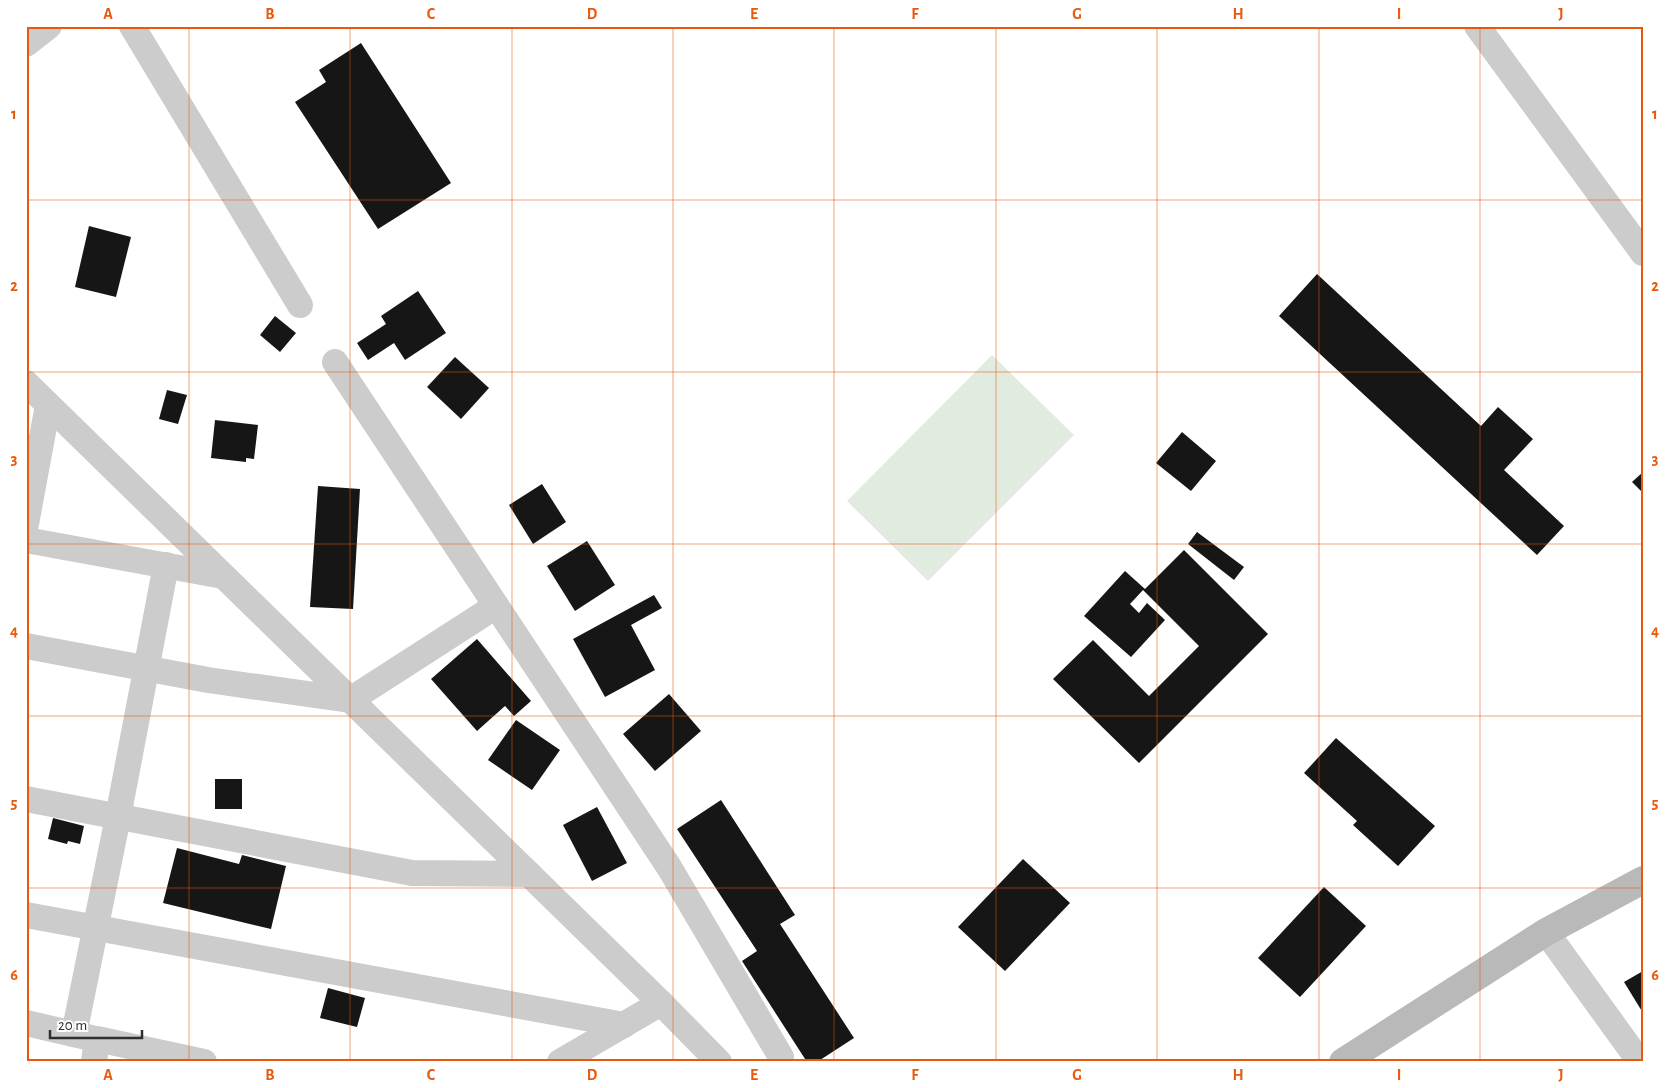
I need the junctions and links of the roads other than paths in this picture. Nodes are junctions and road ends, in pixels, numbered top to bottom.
1 (49, 26) edge
2 (132, 26) edge
3 (1477, 26) edge
4 (26, 44) edge
5 (1643, 254) edge
6 (300, 305) dead end
7 (335, 362) dead end
8 (26, 383) edge
9 (48, 404) junction
10 (26, 524) edge
11 (26, 540) edge
12 (166, 565) junction
13 (223, 576) junction
14 (496, 606) junction
15 (26, 646) edge
16 (147, 669) junction
17 (350, 700) junction
18 (26, 799) edge
19 (118, 817) junction
20 (529, 874) junction
21 (1643, 880) edge
22 (26, 915) edge
23 (96, 928) junction
24 (1546, 932) junction
25 (661, 1003) junction
26 (26, 1023) edge
27 (624, 1025) junction
28 (88, 1045) edge
29 (782, 1057) dead end
30 (204, 1062) edge
31 (560, 1062) edge
32 (719, 1062) edge
33 (1343, 1062) edge
34 (1640, 1062) edge

1 - 4 street
2 - 6 street
3 - 5 street
7 - 14 street
8 - 9 street
9 - 10 street
9 - 13 street
11 - 12 street
12 - 13 street
12 - 16 street
13 - 17 street
14 - 17 street
14 - 29 street
15 - 16 street
16 - 17 street
16 - 19 street
17 - 20 street
18 - 19 street
19 - 20 street
19 - 23 street
20 - 25 street
21 - 24 main road
22 - 23 street
23 - 27 street
23 - 28 street
24 - 33 main road
24 - 34 street
25 - 27 street
25 - 32 street
26 - 28 street
27 - 31 street
28 - 30 street

